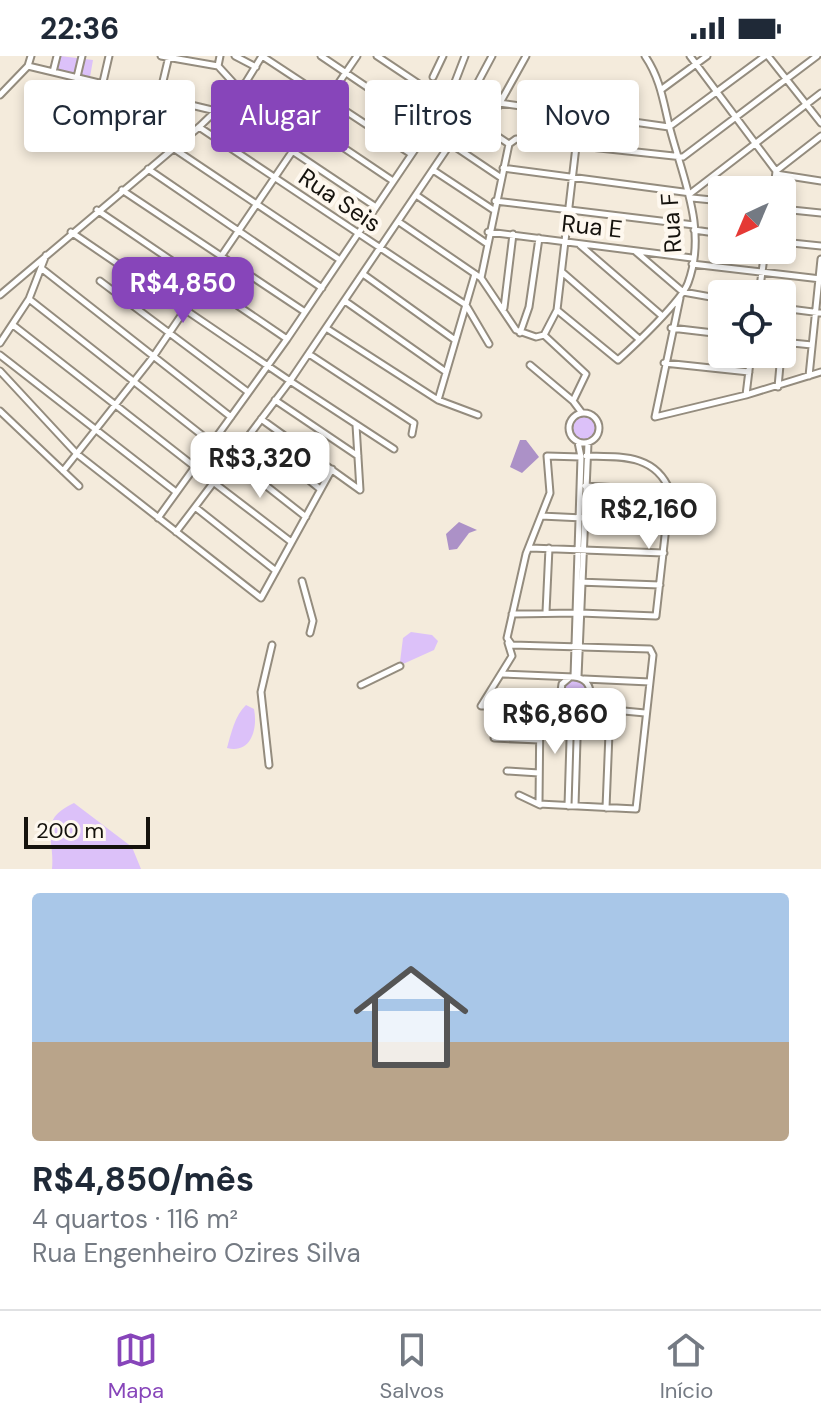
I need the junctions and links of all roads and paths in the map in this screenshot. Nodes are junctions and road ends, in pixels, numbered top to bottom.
1 (31, 56) edge
2 (57, 56) edge
3 (82, 56) edge
4 (109, 56) edge
5 (161, 56) edge
6 (220, 56) edge
7 (235, 56) edge
8 (262, 56) edge
9 (321, 56) edge
10 (357, 56) edge
11 (377, 56) edge
12 (443, 56) edge
13 (465, 56) edge
14 (492, 56) edge
15 (526, 56) edge
16 (645, 56) edge
17 (690, 56) edge
18 (707, 56) edge
19 (766, 56) edge
20 (817, 56) edge
21 (169, 57) edge
22 (696, 64) junction
23 (28, 66) junction
24 (218, 66) junction
25 (256, 67) junction
26 (53, 72) junction
27 (345, 73) junction
28 (77, 77) junction
29 (433, 77) dead end
30 (90, 80) edge
31 (103, 80) edge
32 (164, 80) edge
33 (231, 80) edge
34 (247, 80) edge
35 (299, 80) edge
36 (340, 80) edge
37 (414, 80) edge
38 (456, 80) edge
39 (479, 80) edge
40 (786, 80) junction
41 (365, 86) edge
42 (662, 89) junction
43 (717, 93) junction
44 (821, 93) edge
45 (0, 95) edge
46 (501, 99) edge
47 (806, 105) junction
48 (349, 113) edge
49 (211, 116) edge
50 (735, 118) junction
51 (639, 123) edge
52 (821, 123) edge
53 (199, 127) junction
54 (669, 127) junction
55 (195, 130) edge
56 (821, 136) edge
57 (501, 138) edge
58 (517, 139) edge
59 (509, 144) junction
60 (756, 145) junction
61 (349, 151) edge
62 (168, 152) edge
63 (183, 152) edge
64 (292, 152) edge
65 (294, 152) edge
66 (445, 152) edge
67 (463, 152) edge
68 (574, 152) edge
69 (621, 152) edge
70 (411, 154) joint
71 (679, 157) junction
72 (503, 168) junction
73 (148, 169) junction
74 (433, 170) junction
75 (776, 173) junction
76 (776, 176) edge
77 (275, 177) junction
78 (500, 177) junction
79 (571, 178) junction
80 (393, 181) junction
81 (821, 181) edge
82 (122, 190) junction
83 (416, 195) junction
84 (691, 196) junction
85 (708, 199) edge
86 (495, 201) junction
87 (257, 205) junction
88 (376, 207) junction
89 (492, 209) junction
90 (97, 210) junction
91 (568, 210) junction
92 (796, 210) edge
93 (821, 213) edge
94 (399, 222) junction
95 (694, 228) junction
96 (239, 231) junction
97 (708, 231) edge
98 (71, 232) junction
99 (488, 232) junction
100 (357, 234) junction
101 (513, 234) junction
102 (539, 238) junction
103 (564, 241) junction
104 (486, 243) junction
105 (579, 243) junction
106 (796, 243) edge
107 (821, 246) edge
108 (381, 249) junction
109 (633, 249) junction
110 (46, 255) junction
111 (221, 258) junction
112 (821, 259) edge
113 (340, 260) junction
114 (692, 261) junction
115 (763, 264) edge
116 (41, 268) junction
117 (561, 271) junction
118 (762, 272) junction
119 (363, 274) junction
120 (478, 276) junction
121 (820, 279) edge
122 (761, 280) edge
123 (100, 281) dead end
124 (203, 284) junction
125 (322, 288) junction
126 (682, 294) junction
127 (0, 295) edge
128 (708, 297) edge
129 (29, 299) junction
130 (345, 301) junction
131 (466, 305) junction
132 (504, 309) junction
133 (186, 310) junction
134 (557, 310) junction
135 (796, 310) edge
136 (305, 312) junction
137 (818, 312) edge
138 (661, 315) junction
139 (13, 325) junction
140 (326, 328) junction
141 (671, 328) junction
142 (708, 332) edge
143 (520, 333) junction
144 (169, 334) junction
145 (544, 335) junction
146 (287, 339) junction
147 (639, 339) junction
148 (455, 340) junction
149 (0, 343) edge
150 (489, 344) dead end
151 (796, 344) edge
152 (812, 345) junction
153 (309, 354) junction
154 (0, 355) edge
155 (153, 357) junction
156 (664, 363) junction
157 (530, 365) dead end
158 (268, 366) junction
159 (749, 368) edge
160 (780, 368) edge
161 (0, 371) edge
162 (446, 372) junction
163 (749, 372) junction
164 (821, 372) edge
165 (809, 376) junction
166 (134, 381) junction
167 (290, 381) junction
168 (778, 387) junction
169 (248, 392) junction
170 (746, 395) junction
171 (275, 400) junction
172 (435, 400) junction
173 (573, 401) junction
174 (114, 405) junction
175 (0, 411) edge
176 (582, 413) junction
177 (478, 415) dead end
178 (231, 417) junction
179 (261, 419) junction
180 (355, 424) junction
181 (96, 430) junction
182 (251, 433) junction
183 (412, 434) dead end
184 (578, 442) junction
185 (212, 443) junction
186 (588, 443) junction
187 (394, 449) dead end
188 (77, 454) junction
189 (358, 456) junction
190 (583, 456) junction
191 (232, 459) junction
192 (195, 467) junction
193 (332, 469) junction
194 (63, 471) junction
195 (213, 482) junction
196 (79, 486) dead end
197 (582, 486) junction
198 (320, 489) junction
199 (670, 491) junction
200 (176, 492) junction
201 (195, 507) junction
202 (541, 516) junction
203 (306, 517) junction
204 (158, 518) junction
205 (581, 518) junction
206 (667, 522) junction
207 (176, 532) junction
208 (290, 541) junction
209 (530, 548) junction
210 (549, 548) junction
211 (580, 550) junction
212 (664, 553) junction
213 (276, 571) junction
214 (302, 581) dead end
215 (579, 582) junction
216 (660, 585) junction
217 (546, 612) junction
218 (578, 613) junction
219 (512, 614) junction
220 (310, 633) dead end
221 (508, 641) junction
222 (272, 645) dead end
223 (577, 646) junction
224 (400, 666) dead end
225 (503, 674) junction
226 (576, 678) junction
227 (650, 682) junction
228 (361, 685) dead end
229 (540, 705) junction
230 (574, 706) junction
231 (610, 708) junction
232 (645, 713) junction
233 (494, 738) dead end
234 (539, 740) junction
235 (269, 765) dead end
236 (507, 771) dead end
237 (539, 773) junction
238 (519, 795) dead end
239 (541, 805) junction
240 (572, 806) junction
241 (606, 808) junction

1 - 23 street
2 - 26 street
3 - 28 street
4 - 31 street
5 - 21 street
6 - 24 street
7 - 25 street
8 - 25 street
8 - 35 street
9 - 27 street
10 - 27 street
11 - 37 street
12 - 29 street
13 - 38 street
14 - 39 street
15 - 46 street
16 - 42 street, Rua F
17 - 22 street
18 - 22 street
19 - 40 street
19 - 43 street
20 - 40 street
21 - 24 street
21 - 32 street
22 - 42 street
22 - 43 street
23 - 26 street
23 - 45 street
24 - 33 street
25 - 34 street
26 - 28 street
27 - 36 street
27 - 41 street
28 - 30 street
40 - 47 street
40 - 50 street
42 - 54 street, Rua F
43 - 50 street
43 - 54 street
44 - 47 street
47 - 52 street
47 - 60 street
48 - 70 street
49 - 53 street
50 - 60 street
50 - 71 street
51 - 54 street
53 - 55 street
53 - 77 street, Rua Seis
54 - 71 street, Rua F
56 - 75 street
57 - 59 street
58 - 59 street
59 - 72 street
60 - 75 street
60 - 84 street
61 - 80 street
62 - 73 street
63 - 87 street
64 - 77 street
65 - 88 street
66 - 74 street
67 - 78 street
68 - 79 street
69 - 71 street
70 - 80 street
71 - 84 street, Rua F
72 - 78 street
72 - 79 street
73 - 82 street
73 - 96 street
74 - 83 street
74 - 89 street
75 - 76 street
75 - 81 street
77 - 87 street
77 - 100 street, Rua Seis
78 - 86 street
79 - 84 street
79 - 91 street
80 - 88 street
82 - 90 street
82 - 111 street
83 - 94 street
83 - 104 street
84 - 85 street
84 - 95 street, Rua F
86 - 89 street
86 - 91 street
87 - 96 street
87 - 113 street
88 - 100 street
89 - 99 street
90 - 98 street
90 - 124 street
91 - 95 street
91 - 103 street
92 - 93 street
94 - 108 street
94 - 120 street
95 - 97 street
95 - 114 street, Rua F
96 - 111 street
96 - 125 street
98 - 110 street
98 - 133 street
99 - 101 street, Rua E
99 - 104 street
100 - 108 street, Rua Seis
100 - 113 street
101 - 102 street, Rua E
101 - 132 street
102 - 103 street, Rua E
102 - 143 street
103 - 105 street, Rua E
103 - 117 street
104 - 120 street
105 - 109 street, Rua E
105 - 138 street
106 - 107 street
108 - 119 street
108 - 131 street, Rua Seis
109 - 114 street, Rua E
109 - 126 street
110 - 116 street
110 - 127 street
111 - 124 street
111 - 136 street
112 - 121 street
113 - 125 street
114 - 118 street, Rua E
114 - 126 street, Rua F
115 - 118 street
116 - 129 street
116 - 155 street
117 - 134 street
117 - 147 street
118 - 121 street, Rua E
118 - 122 street
119 - 130 street
119 - 148 street
120 - 131 street
120 - 132 street
121 - 137 street
123 - 144 street
124 - 133 street
124 - 146 street
125 - 136 street
126 - 128 street
126 - 138 street, Rua F
126 - 141 street
129 - 139 street
129 - 166 street
130 - 140 street
130 - 162 street
131 - 148 street
131 - 150 street
132 - 143 street
133 - 144 street
133 - 158 street
134 - 145 street
134 - 147 street, Rua F
135 - 137 street
136 - 146 street
137 - 152 street
138 - 147 street, Rua F
139 - 149 street
139 - 174 street
140 - 153 street
140 - 172 street
141 - 142 street
141 - 156 street
143 - 145 street
144 - 155 street
144 - 169 street
145 - 173 street
146 - 158 street
148 - 162 street
151 - 152 street
152 - 165 street
153 - 167 street
153 - 183 street
154 - 181 street
155 - 166 street
155 - 178 street
156 - 163 street
156 - 170 street
157 - 173 street
158 - 167 street
158 - 169 street
159 - 163 street
160 - 168 street
161 - 188 street
162 - 172 street
163 - 170 street
164 - 165 street
165 - 168 street
166 - 174 street
166 - 185 street
167 - 171 street
167 - 180 street
168 - 170 street
169 - 178 street
171 - 179 street
171 - 189 street
172 - 177 street
173 - 176 street
174 - 181 street
174 - 192 street
175 - 194 street
176 - 184 street
176 - 186 street
178 - 185 street
179 - 182 street
179 - 193 street
180 - 187 street
180 - 189 street
181 - 188 street
181 - 200 street
182 - 191 street
182 - 198 street
184 - 186 street
184 - 190 street
185 - 192 street
186 - 190 street
188 - 194 street
188 - 204 street
189 - 193 street
190 - 197 street
190 - 199 street
190 - 202 street
191 - 195 street
191 - 203 street
192 - 200 street
193 - 198 street
194 - 196 street
195 - 201 street
195 - 208 street
197 - 199 street
197 - 205 street
198 - 203 street
199 - 206 street
200 - 204 street
201 - 207 street
201 - 213 street
202 - 205 street
202 - 209 street
203 - 208 street
204 - 207 street
205 - 206 street
205 - 211 street
206 - 212 street
207 - 213 street
208 - 213 street
209 - 210 street
209 - 219 street
210 - 211 street
210 - 217 street
211 - 212 street
211 - 215 street
212 - 216 street
214 - 220 street
215 - 216 street
215 - 218 street
216 - 218 street
217 - 218 street
217 - 219 street
218 - 223 street
219 - 221 street
221 - 223 street
221 - 225 street
222 - 235 street
223 - 226 street
223 - 227 street
224 - 228 street
225 - 226 street
225 - 229 street
226 - 227 street
226 - 230 street
226 - 230 street
227 - 232 street
229 - 230 street
229 - 234 street
230 - 231 street
230 - 240 street
231 - 232 street
231 - 241 street
232 - 241 street
233 - 234 street
234 - 237 street
236 - 237 street
237 - 239 street
238 - 239 street
239 - 240 street
240 - 241 street

